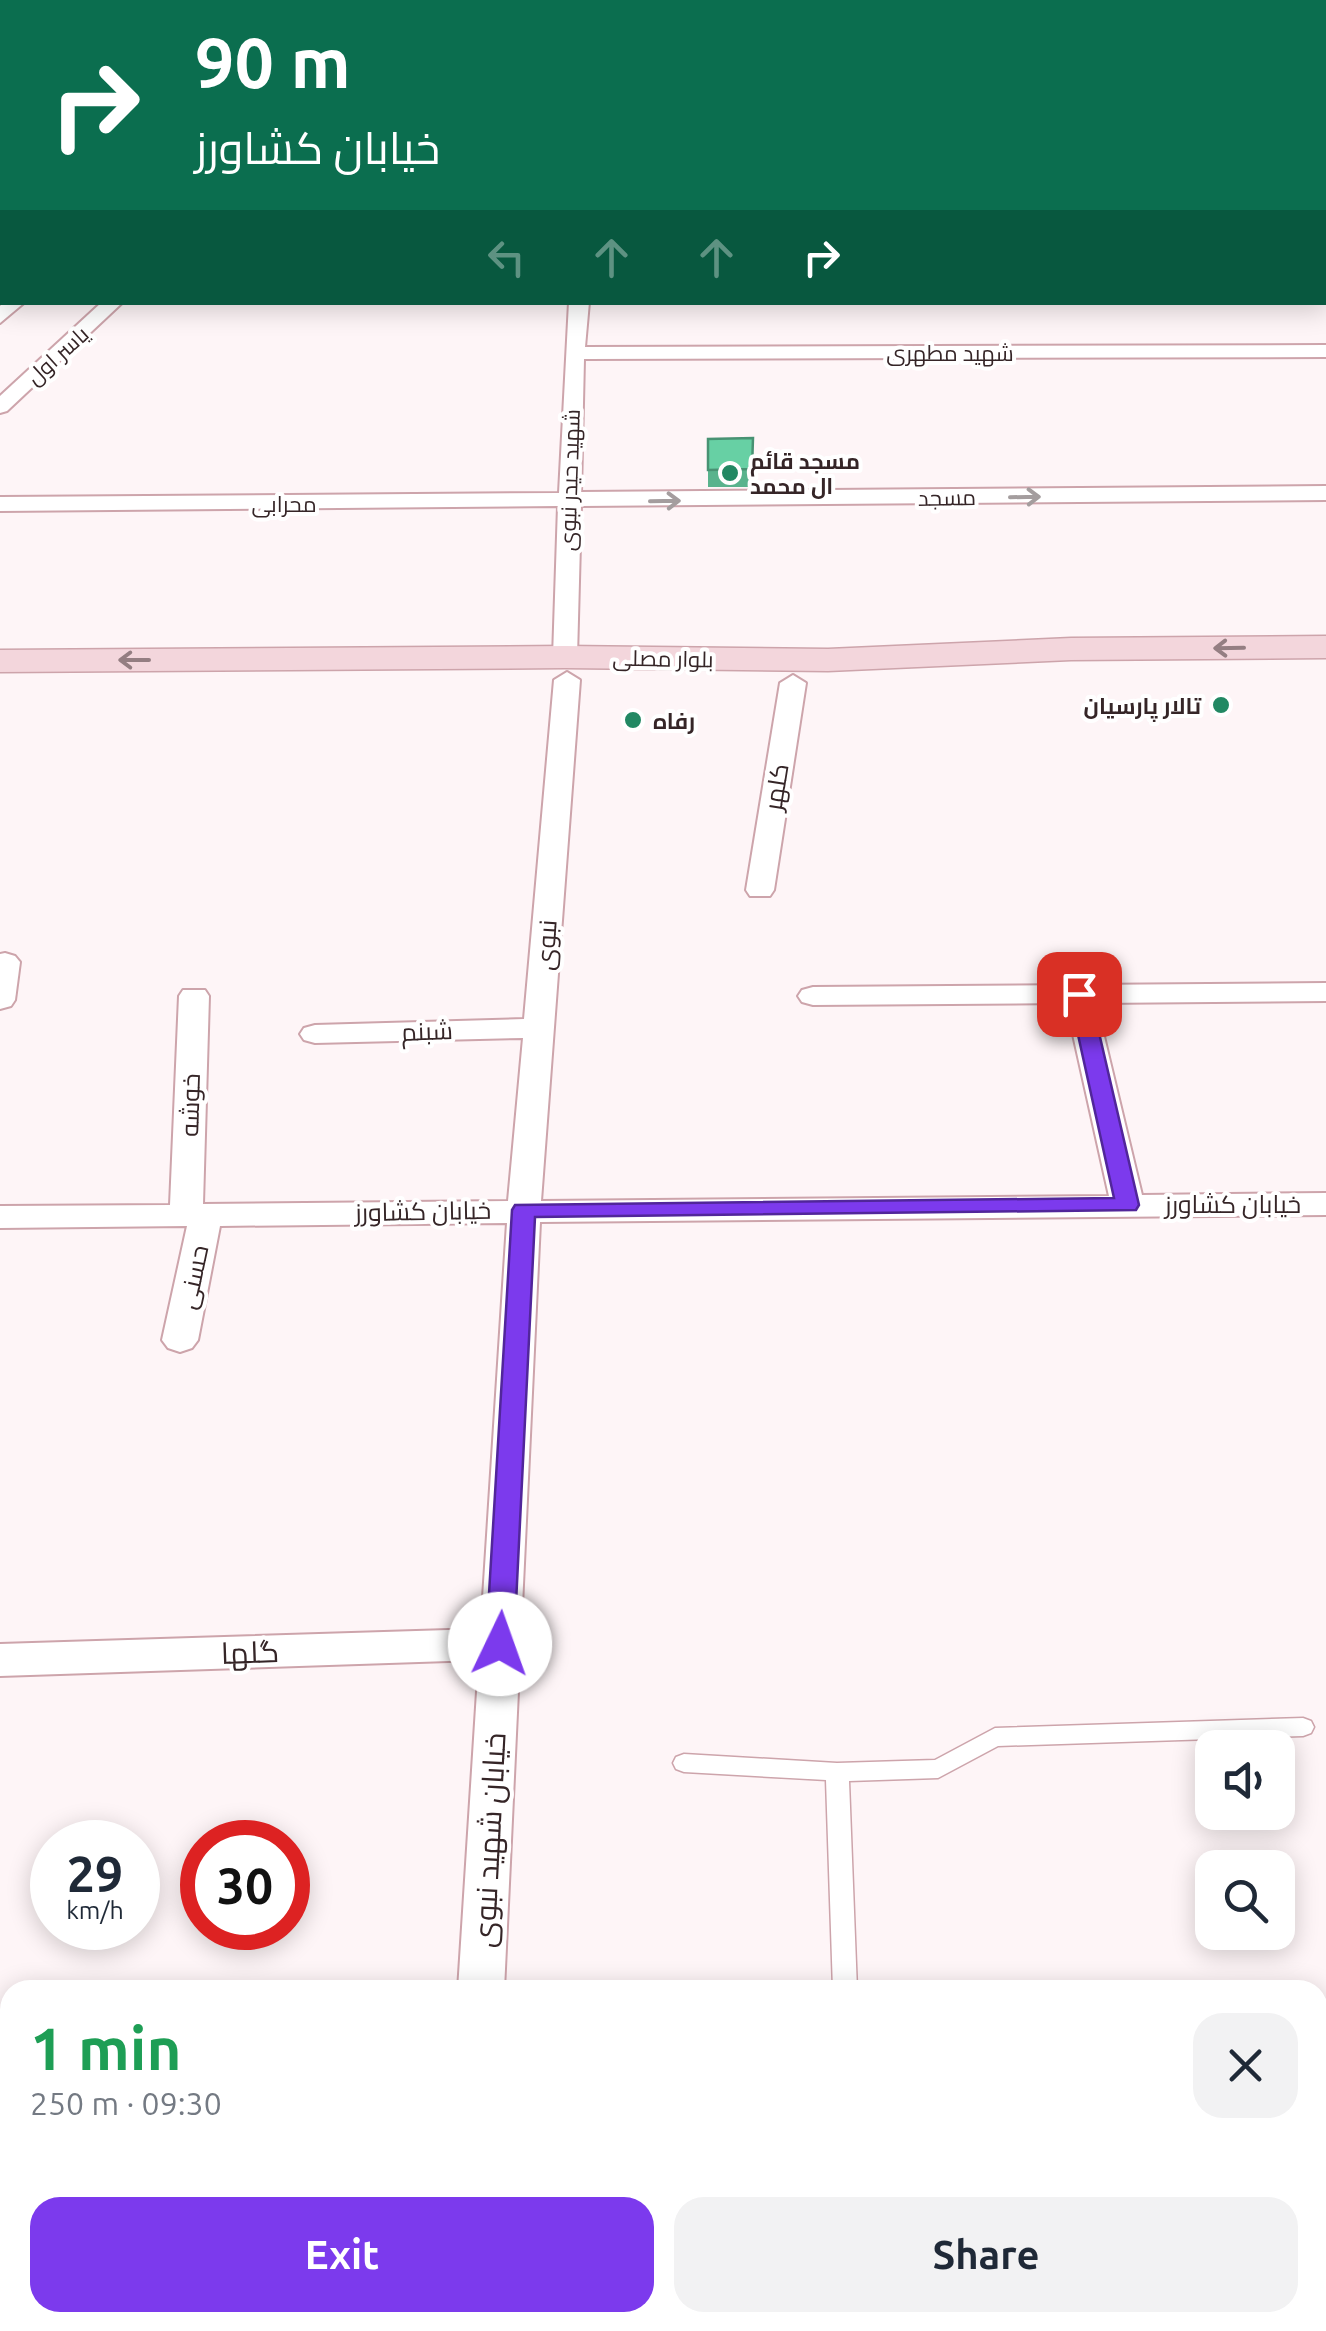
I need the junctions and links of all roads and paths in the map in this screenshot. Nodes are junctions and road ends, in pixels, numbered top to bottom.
1 (111, 305) edge
2 (579, 305) edge
3 (1326, 351) edge
4 (574, 353) junction
5 (0, 407) edge
6 (1326, 493) edge
7 (568, 502) junction
8 (0, 504) edge
9 (1326, 647) edge
10 (0, 661) edge
11 (566, 668) junction
12 (1326, 674) edge
13 (793, 684) junction
14 (0, 688) edge
15 (760, 890) dead end
16 (5, 962) dead end
17 (1326, 992) edge
18 (1079, 994) junction
19 (194, 996) dead end
20 (813, 996) dead end
21 (0, 1000) edge
22 (540, 1028) junction
23 (314, 1034) dead end
24 (1326, 1204) edge
25 (1128, 1205) junction
26 (524, 1210) junction
27 (196, 1214) junction
28 (0, 1217) edge
29 (180, 1340) dead end
30 (500, 1644) junction
31 (0, 1660) edge
32 (1303, 1728) dead end
33 (684, 1763) dead end
34 (837, 1772) junction
35 (482, 1980) edge
36 (845, 1980) edge

1 - 5 street, یاسر اول
2 - 4 street, شهید حیدر نبوی
3 - 4 street, شهید مطهری
4 - 7 street, شهید حیدر نبوی
7 -> 6 street, مسجد
7 - 8 street, محرابی
7 - 11 street, شهید حیدر نبوی
9 -> 11 main road, بلوار مصلی
11 -> 10 main road, بلوار مصلی
11 - 13 main road, بلوار مصلی
11 - 14 main road, بلوار مصلی
11 - 22 street, نبوی
12 - 13 main road, بلوار مصلی
13 - 15 street, کلهر
16 - 21 street
17 - 18 street
18 - 20 street
18 - 25 street
19 - 27 street, خوشه
22 - 23 street, شبنم
22 - 26 street, نبوی
24 - 25 street, خیابان کشاورز
25 - 26 street, خیابان کشاورز
26 - 27 street, خیابان کشاورز
26 - 30 street, خیابان شهید نبوی
27 - 28 street, خیابان کشاورز
27 - 29 street, حسنی
30 - 31 street, گلها
30 - 35 street, خیابان شهید نبوی
32 - 34 lane
33 - 34 lane
34 - 36 lane

